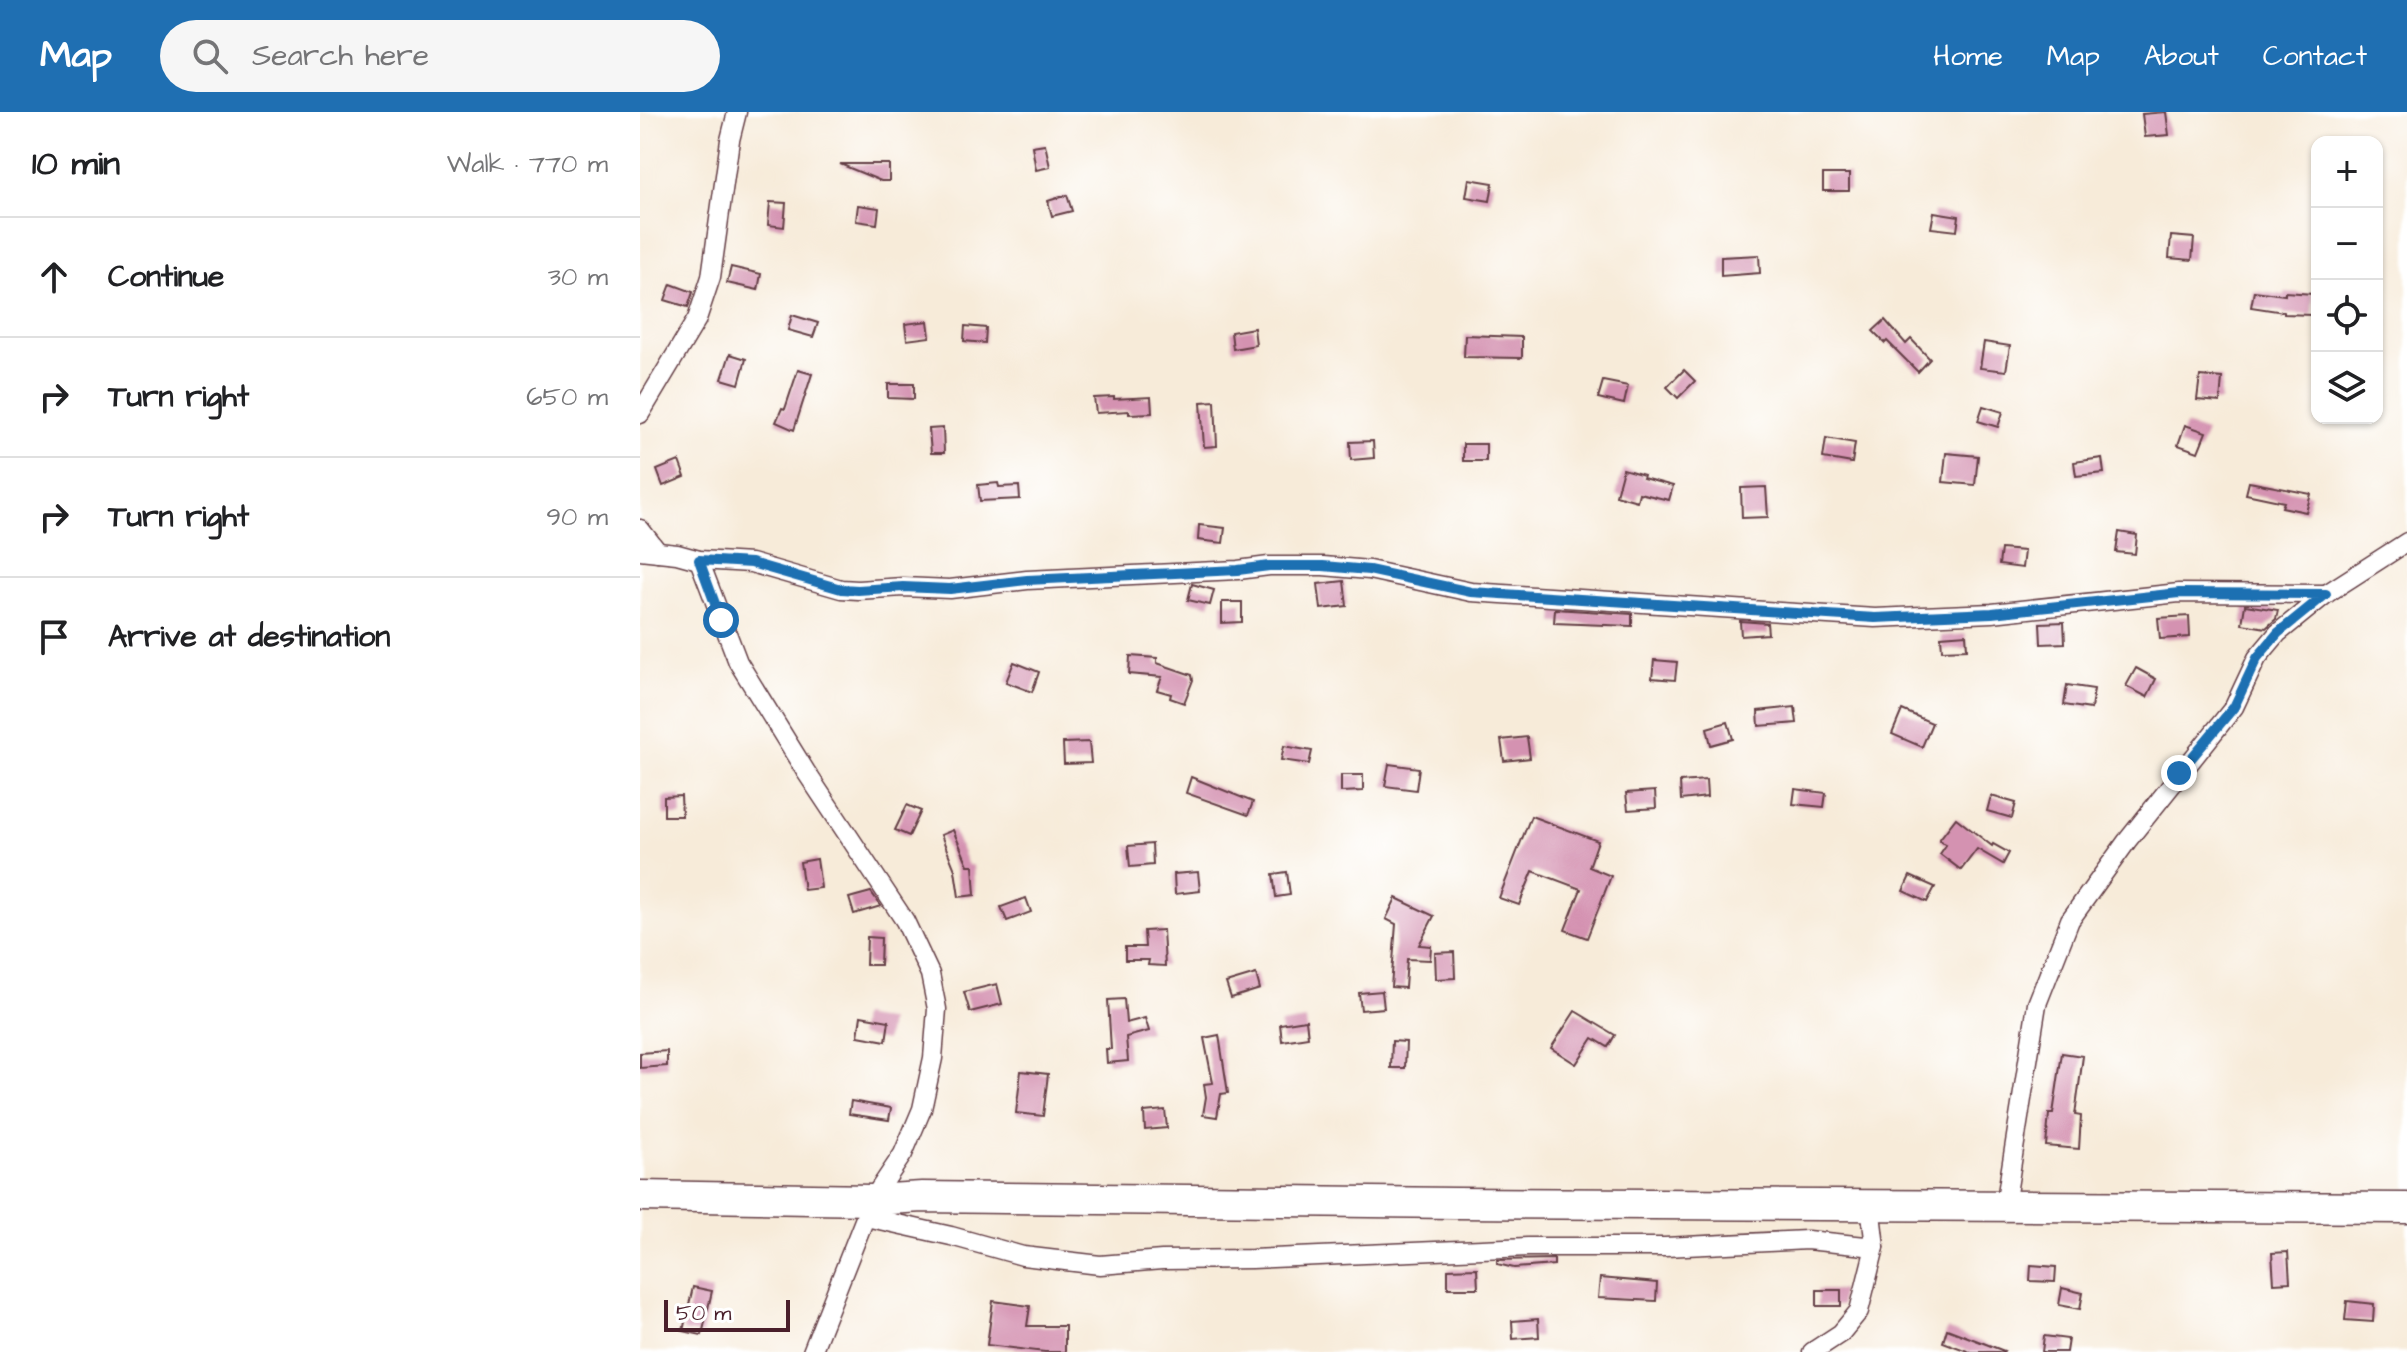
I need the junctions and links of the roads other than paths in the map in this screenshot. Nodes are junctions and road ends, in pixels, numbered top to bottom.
1 (737, 112) edge
2 (640, 414) edge
3 (640, 529) edge
4 (2407, 542) edge
5 (649, 551) edge
6 (699, 560) junction
7 (2326, 594) junction
8 (640, 1196) edge
9 (1870, 1205) junction
10 (2005, 1206) junction
11 (869, 1208) junction
12 (2407, 1208) edge
13 (1875, 1247) junction
14 (812, 1352) edge
15 (1807, 1352) edge

1 - 2 street
3 - 5 street
4 - 7 street
5 - 6 street
6 - 7 street
6 - 11 street
7 - 10 street
8 - 11 main road
9 - 10 main road
9 - 11 main road
9 - 13 street
10 - 12 main road
11 - 13 street
11 - 14 street
13 - 15 street

